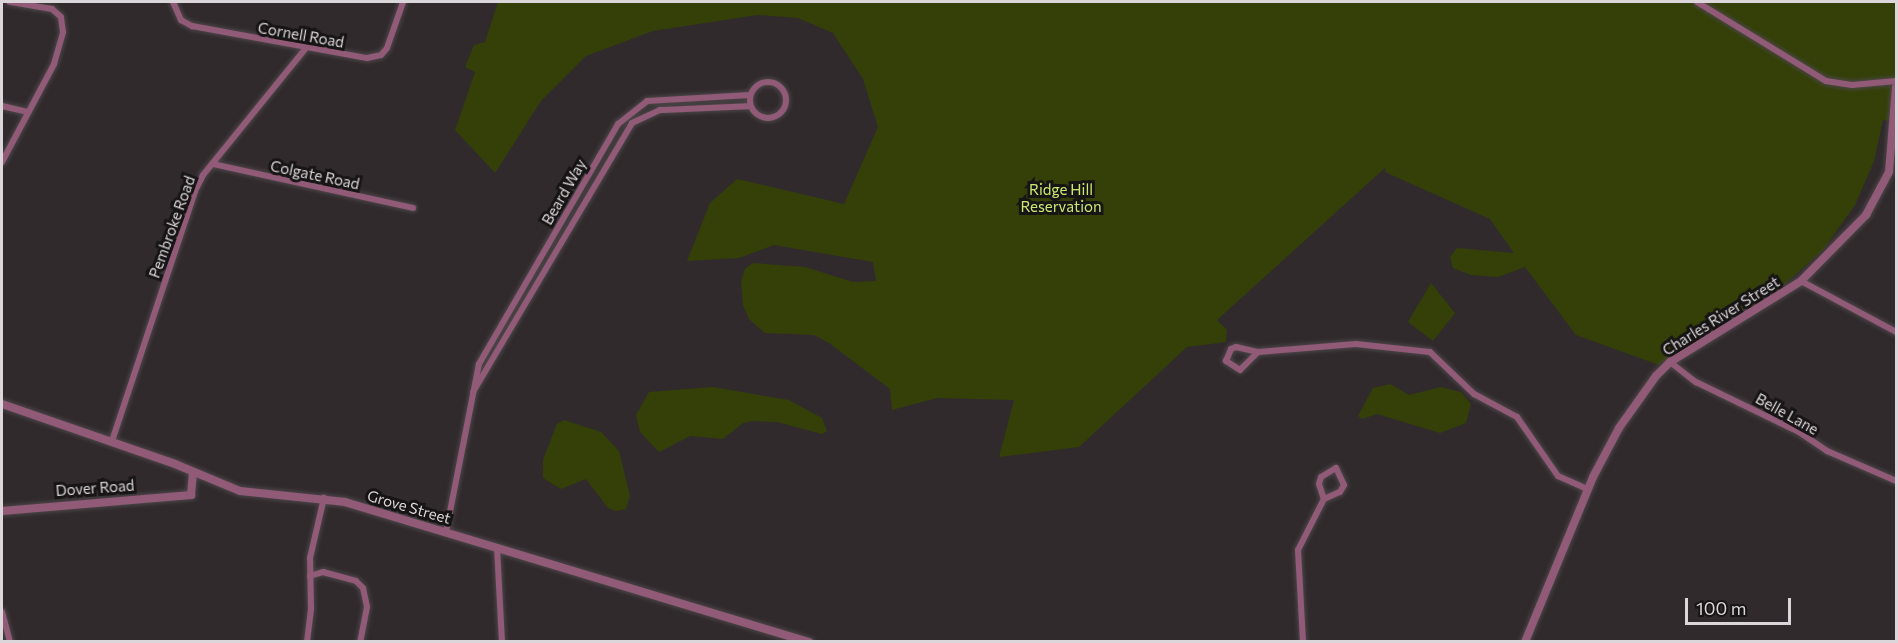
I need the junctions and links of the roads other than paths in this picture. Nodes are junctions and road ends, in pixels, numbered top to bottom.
1 (10, 2) edge
2 (173, 2) edge
3 (403, 2) edge
4 (1697, 2) edge
5 (305, 49) junction
6 (1896, 81) edge
7 (1896, 87) edge
8 (750, 95) junction
9 (2, 106) edge
10 (750, 106) junction
11 (28, 112) junction
12 (2, 162) edge
13 (213, 164) junction
14 (413, 208) dead end
15 (1802, 281) junction
16 (1896, 332) edge
17 (1258, 352) junction
18 (1670, 362) junction
19 (470, 398) junction
20 (2, 404) edge
21 (112, 441) junction
22 (193, 472) junction
23 (1896, 481) edge
24 (1587, 489) junction
25 (324, 498) junction
26 (1324, 499) junction
27 (2, 511) edge
28 (446, 532) junction
29 (497, 547) junction
30 (310, 562) junction
31 (323, 572) junction
32 (310, 576) junction
33 (2, 612) edge
34 (10, 642) edge
35 (307, 642) edge
36 (360, 642) edge
37 (502, 642) edge
38 (809, 642) edge
39 (1303, 642) edge
40 (1525, 642) edge

1 - 11 street
2 - 5 street, Cornell Road
3 - 5 street, Cornell Road
4 - 6 street
5 - 13 street, Pembroke Road
7 - 15 street, Charles River Street
8 - 10 street
8 - 10 street, Beard Way
8 - 19 street, Beard Way
9 - 11 street
10 - 19 street, Beard Way
11 - 12 street
13 - 14 street, Colgate Road
13 - 21 street, Pembroke Road
15 - 16 street
15 - 18 street, Charles River Street
17 - 17 street
17 - 24 street
18 - 23 street, Belle Lane
18 - 24 street, Charles River Street
19 - 28 street, Beard Way
20 - 21 street, Grove Street
21 - 22 street, Grove Street
22 - 25 street, Grove Street
22 - 27 street, Dover Road
24 - 40 street, Charles River Street
25 - 28 street, Grove Street
25 - 30 street
26 - 26 street
26 - 39 street
28 - 29 street, Grove Street
29 - 37 street
29 - 38 street, Grove Street
30 - 31 street
30 - 32 street
31 - 32 street
31 - 36 street
32 - 35 street
33 - 34 street

